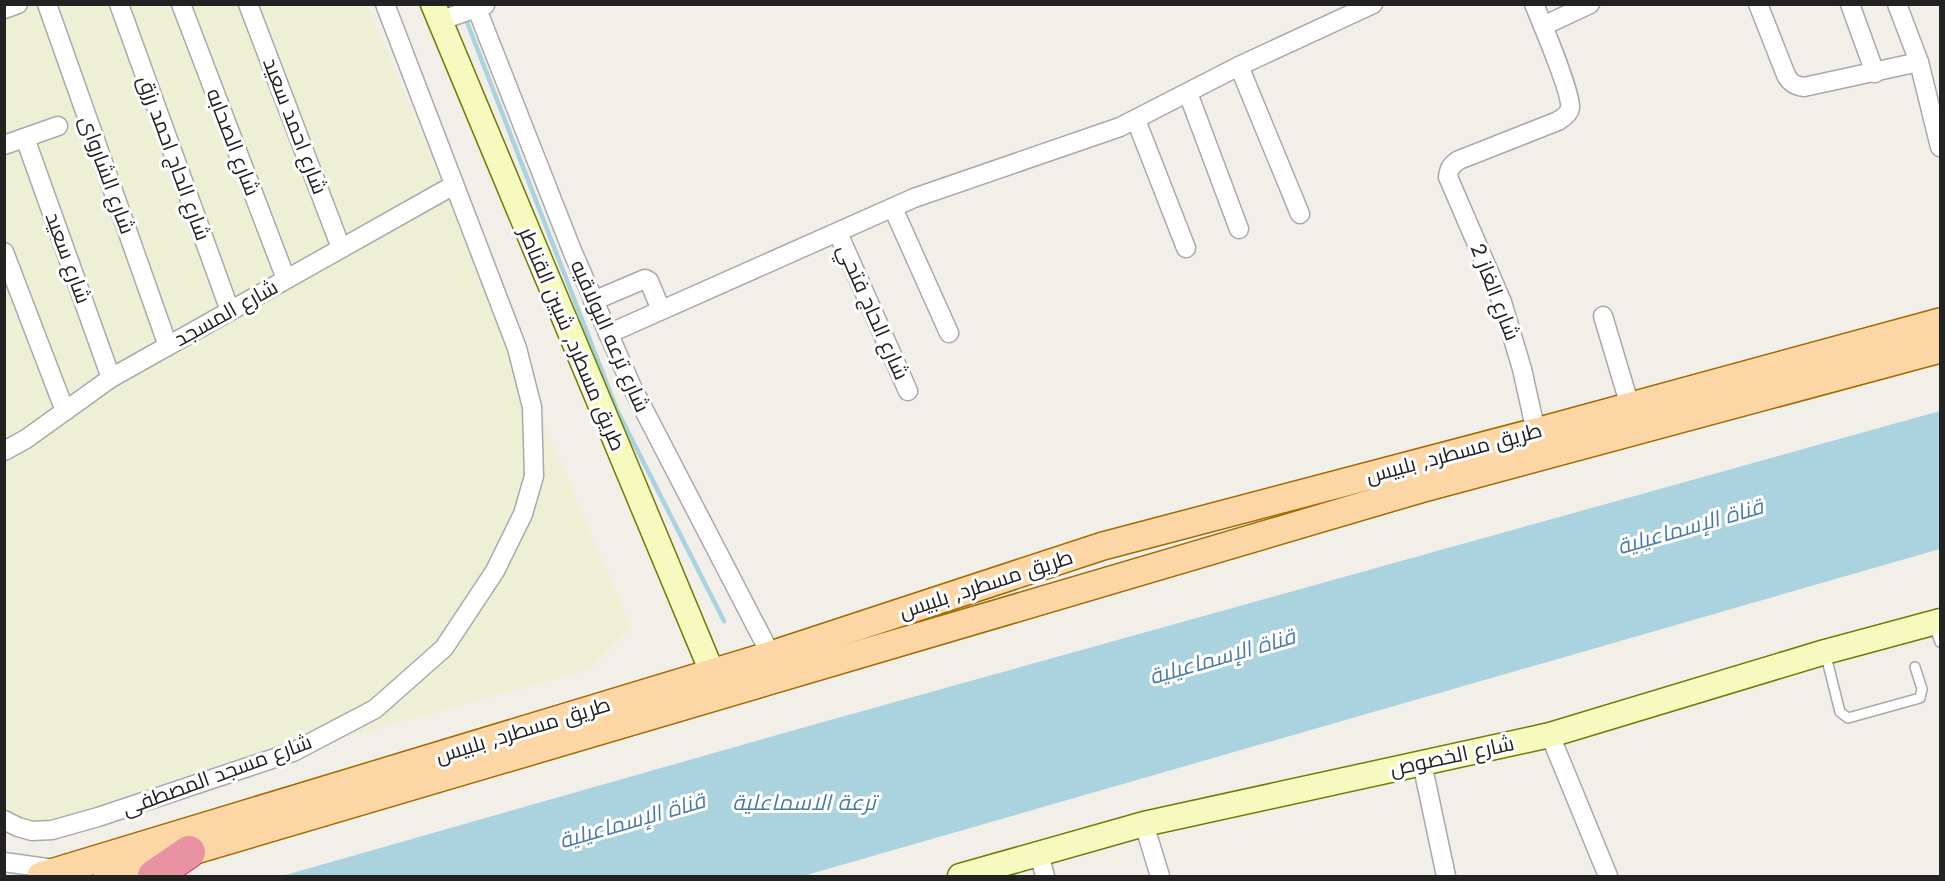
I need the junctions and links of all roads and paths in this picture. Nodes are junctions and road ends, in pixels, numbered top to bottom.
1 (18, 4) edge
2 (47, 4) edge
3 (119, 4) edge
4 (181, 4) edge
5 (248, 4) edge
6 (385, 4) edge
7 (1373, 4) edge
8 (1534, 4) edge
9 (1590, 4) edge
10 (1758, 4) edge
11 (1850, 4) edge
12 (1897, 4) edge
13 (480, 6) edge
14 (4, 9) edge
15 (436, 13) edge
16 (1543, 26) junction
17 (1919, 62) junction
18 (1239, 66) junction
19 (1875, 73) junction
20 (1188, 93) junction
21 (1136, 120) junction
22 (58, 126) dead end
23 (26, 138) junction
24 (4, 145) edge
25 (1941, 147) edge
26 (454, 184) junction
27 (893, 208) junction
28 (1300, 214) dead end
29 (1239, 229) dead end
30 (838, 233) junction
31 (341, 248) junction
32 (1186, 248) dead end
33 (4, 252) edge
34 (286, 279) junction
35 (593, 300) junction
36 (661, 310) junction
37 (230, 311) junction
38 (1603, 316) dead end
39 (1941, 322) edge
40 (949, 333) dead end
41 (608, 334) junction
42 (168, 346) junction
43 (1941, 349) edge
44 (111, 378) junction
45 (908, 391) dead end
46 (1630, 406) junction
47 (65, 411) junction
48 (1536, 432) junction
49 (4, 452) edge
50 (1938, 628) edge
51 (1825, 652) junction
52 (771, 655) junction
53 (1915, 667) dead end
54 (712, 672) junction
55 (1550, 735) junction
56 (1422, 763) junction
57 (4, 820) edge
58 (1144, 824) junction
59 (189, 852) junction
60 (4, 862) edge
61 (1042, 865) edge
62 (993, 872) edge
63 (52, 873) edge
64 (106, 876) edge
65 (154, 876) edge
66 (960, 876) edge
67 (1160, 876) edge
68 (1446, 876) edge
69 (1608, 876) edge

1 - 14 street
2 - 42 street, شارع الشارواى
3 - 37 street, شارع الحاج احمد رزق
4 - 34 street, شارع الصحابه
5 - 31 street, شارع احمد سعيد
6 - 26 street, شارع مسجد المصطفى
7 - 18 street
8 - 16 street
9 - 16 street
10 - 19 street
11 - 19 street
12 - 17 street
13 - 15 street
13 - 35 street, شارع ترعه البولاقيه
15 - 54 main road, طريق مسطرد, شبين القناطر
16 - 48 street, شارع الغاز 2
17 - 19 street
17 - 25 street
18 - 20 street
18 - 28 street
20 - 21 street
20 - 29 street
21 - 27 street
21 - 32 street
22 - 23 street
23 - 24 street
23 - 44 street, شارع سعيد
26 - 31 street, شارع المسجد
26 - 57 street, شارع مسجد المصطفى
27 - 30 street
27 - 40 street
30 - 36 street
30 - 45 street, شارع الحاج فتحي
31 - 34 street, شارع المسجد
33 - 47 street
34 - 37 street, شارع المسجد
35 - 36 street
35 - 41 street, شارع ترعه البولاقيه
36 - 41 street
37 - 42 street, شارع المسجد
38 - 46 street
39 - 46 main road, طريق مسطرد, بلبيس
41 - 52 street, شارع ترعه البولاقيه
42 - 44 street, شارع المسجد
43 - 59 main road, طريق مسطرد, بلبيس
44 - 47 street, شارع المسجد
46 - 48 main road, طريق مسطرد, بلبيس
47 - 49 street, شارع المسجد
48 - 52 main road, طريق مسطرد, بلبيس
50 - 51 main road, شارع الخصوص
51 - 53 lane
51 - 55 main road, شارع الخصوص
52 - 54 main road, طريق مسطرد, بلبيس
54 - 63 main road, طريق مسطرد, بلبيس
55 - 56 main road, شارع الخصوص
55 - 69 street
56 - 58 main road, شارع الخصوص
56 - 68 street
58 - 61 main road, شارع الخصوص
58 - 67 street
59 - 64 main road, طريق مسطرد, بلبيس
59 - 65 highway
60 - 63 street
61 - 62 main road, شارع الخصوص
62 - 66 main road, شارع الخصوص

